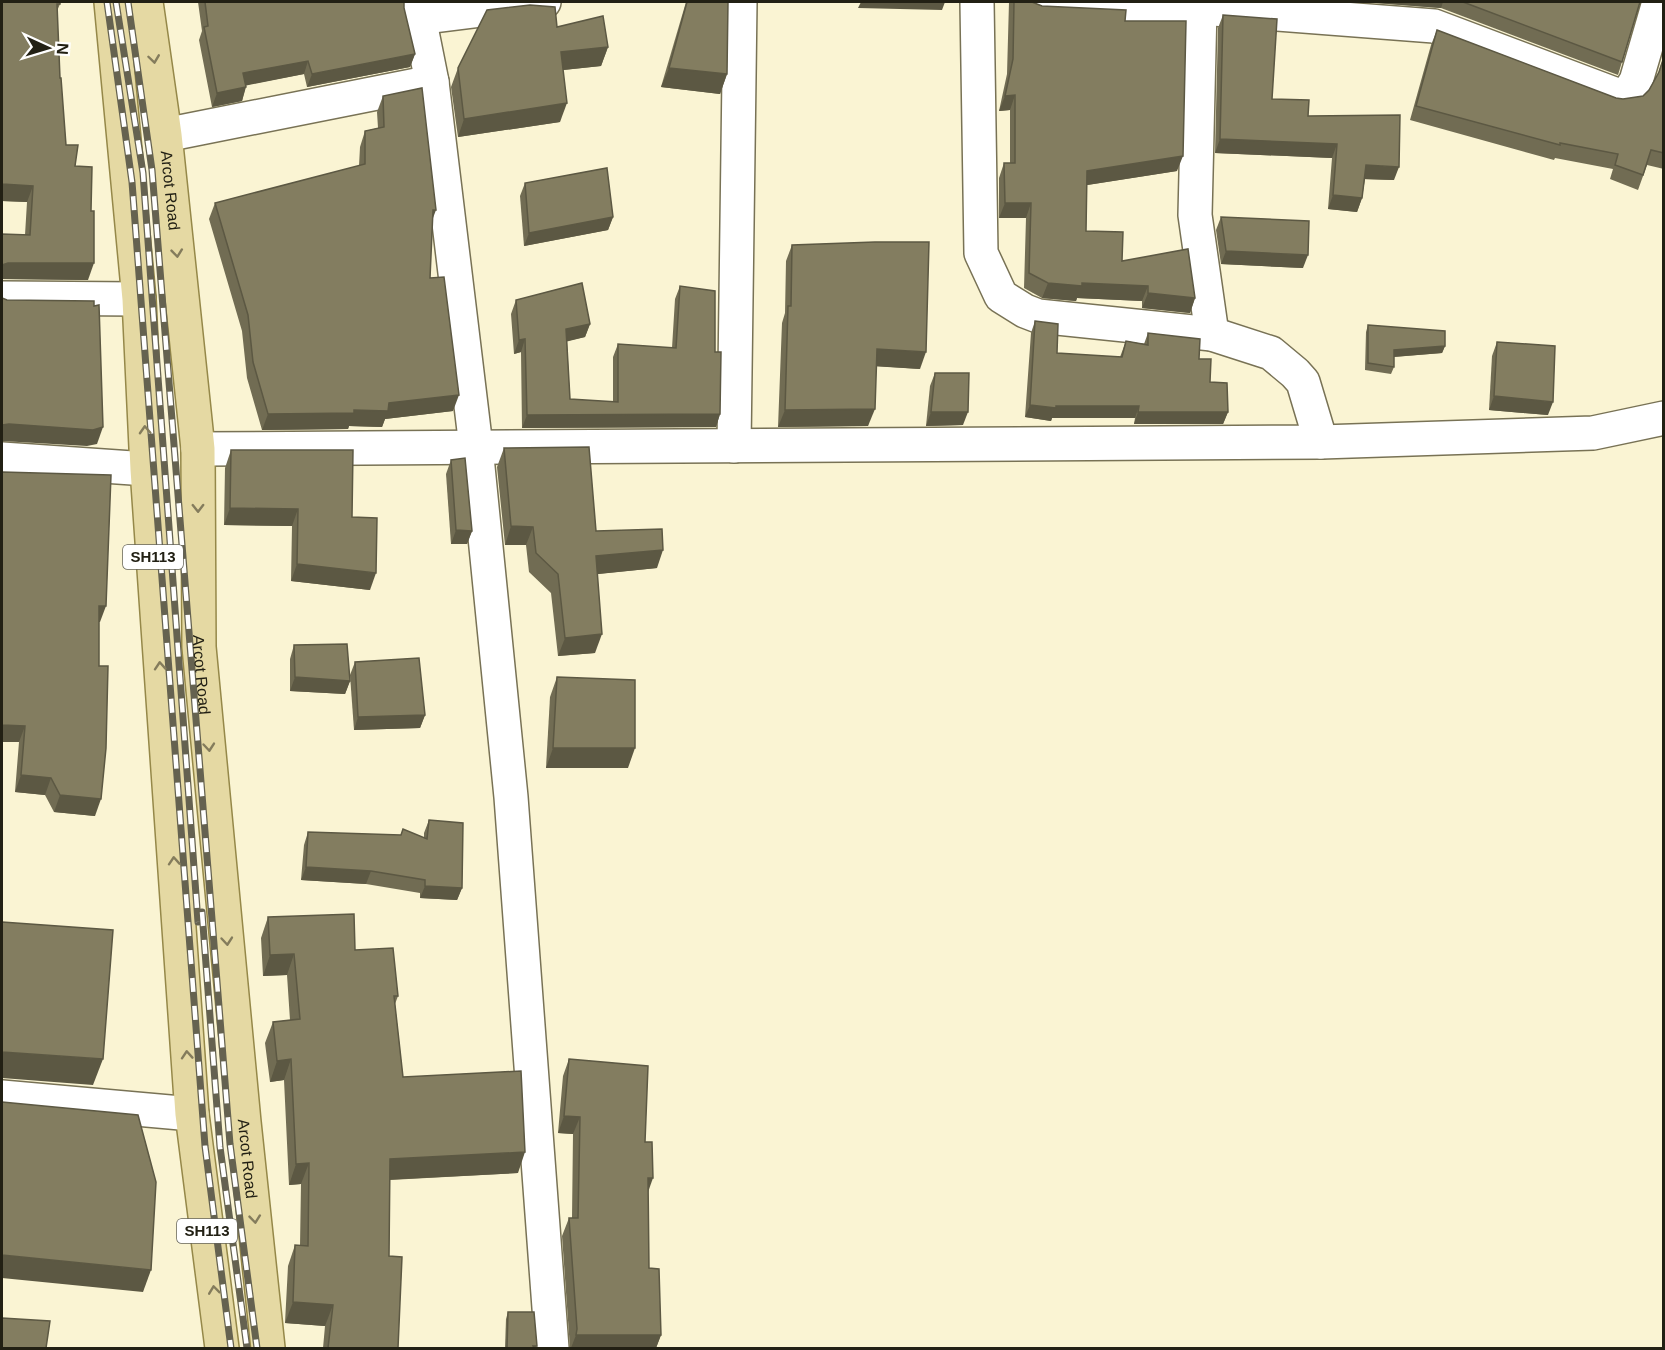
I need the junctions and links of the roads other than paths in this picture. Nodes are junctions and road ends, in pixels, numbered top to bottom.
1 (111, 2) edge
2 (146, 2) edge
3 (544, 2) edge
4 (740, 2) edge
5 (977, 2) edge
6 (1038, 2) edge
7 (1659, 2) edge
8 (1183, 6) edge
9 (417, 10) edge
10 (1438, 14) edge
11 (432, 82) junction
12 (165, 135) junction
13 (2, 298) edge
14 (139, 299) junction
15 (1212, 334) junction
16 (1664, 418) edge
17 (1321, 442) junction
18 (734, 446) junction
19 (476, 447) junction
20 (198, 449) junction
21 (2, 459) edge
22 (147, 469) junction
23 (2, 1097) edge
24 (192, 1114) junction
25 (222, 1348) edge
26 (268, 1348) edge
27 (552, 1348) edge

1 - 14 main road, SH113
2 -> 12 main road, Arcot Road / SH113
3 - 9 street
4 - 18 street
5 - 15 street
6 - 8 street
7 - 10 street
8 - 10 street
8 - 15 street
9 - 11 street
11 - 12 street
11 - 19 street
12 -> 20 main road, Arcot Road / SH113
13 - 14 street
22 -> 14 main road, SH113
15 - 17 street
16 - 17 street
17 - 18 street
18 - 19 street
19 - 20 street
19 - 27 street
20 -> 26 main road, Arcot Road / SH113
21 - 22 street
24 -> 22 main road, SH113
23 - 24 street
25 -> 24 main road, SH113

